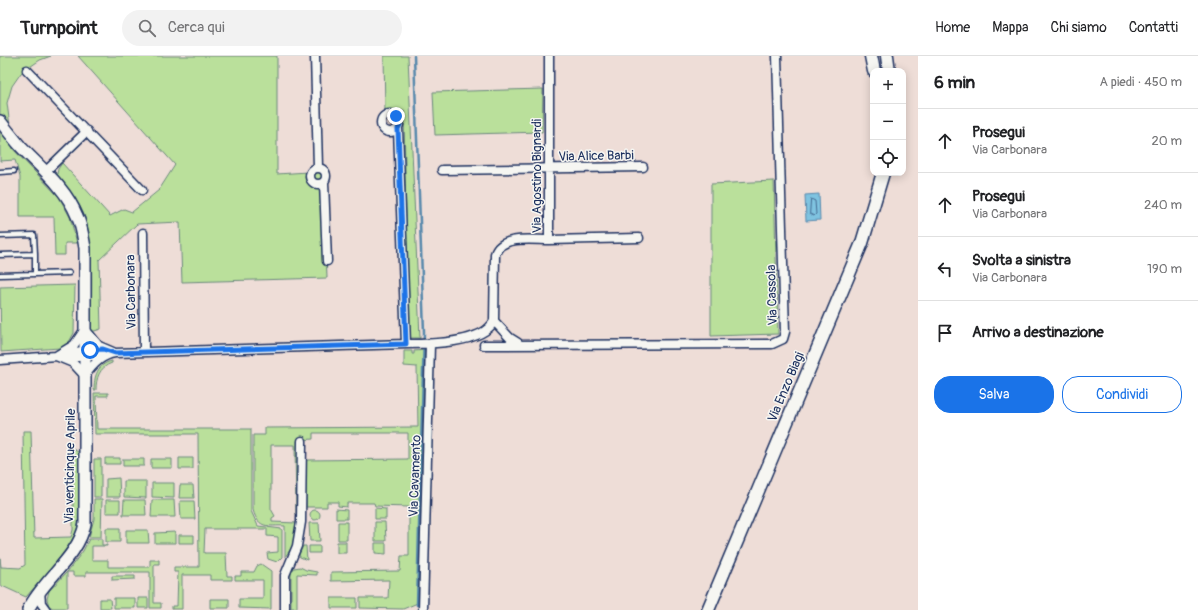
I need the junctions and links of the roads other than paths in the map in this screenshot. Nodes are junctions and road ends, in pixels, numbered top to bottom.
1 (315, 56) edge
2 (549, 56) edge
3 (777, 56) edge
4 (871, 56) edge
5 (887, 56) edge
6 (873, 68) edge
7 (889, 68) edge
8 (27, 70) dead end
9 (0, 121) edge
10 (398, 129) dead end
11 (87, 131) junction
12 (318, 167) junction
13 (643, 167) dead end
14 (549, 169) junction
15 (442, 170) dead end
16 (14, 171) dead end
17 (0, 172) edge
18 (45, 172) junction
19 (881, 176) edge
20 (324, 182) junction
21 (142, 190) dead end
22 (143, 233) dead end
23 (0, 236) edge
24 (639, 238) dead end
25 (549, 240) junction
26 (35, 254) junction
27 (0, 255) edge
28 (326, 261) dead end
29 (69, 273) dead end
30 (35, 274) junction
31 (0, 275) edge
32 (494, 321) junction
33 (85, 329) junction
34 (406, 344) junction
35 (430, 344) junction
36 (519, 344) junction
37 (484, 345) dead end
38 (104, 352) junction
39 (144, 352) junction
40 (85, 353) junction
41 (61, 356) junction
42 (0, 360) edge
43 (85, 376) junction
44 (302, 441) dead end
45 (40, 591) junction
46 (28, 610) edge
47 (46, 610) edge
48 (285, 610) edge
49 (423, 610) edge
50 (708, 610) edge

1 - 12 street
2 - 14 street, Via Agostino Bignardi
3 - 36 street, Via Cassola
4 - 6 main road
5 - 7 main road
8 - 11 street
9 - 18 street, Via venticinque Aprile
10 - 34 street
11 - 18 street
11 - 21 street
12 - 20 street
12 - 20 street
13 - 14 street, Via Alice Barbi
14 - 15 street, Via Alice Barbi
14 - 25 street, Via Agostino Bignardi
16 - 17 lane
18 - 33 street, Via venticinque Aprile
19 - 50 main road, Via Enzo Biagi
20 - 28 street
22 - 39 street, Via Carbonara
23 - 26 lane
24 - 25 street
25 - 32 street, Via Agostino Bignardi
26 - 27 lane
26 - 30 lane
29 - 30 lane
30 - 31 lane
32 - 35 street
32 - 36 street
33 - 38 street
33 - 40 street, Via venticinque Aprile
33 - 41 street
34 - 35 street
34 - 39 street
35 - 49 street, Via Cavamento
36 - 37 street, Via Cassola
38 - 39 street
38 - 40 street
38 - 43 street
40 - 41 street
40 - 43 street, Via venticinque Aprile
41 - 42 street
41 - 43 street
43 - 45 street, Via venticinque Aprile
44 - 48 street
45 - 46 street, Via venticinque Aprile
45 - 47 street

